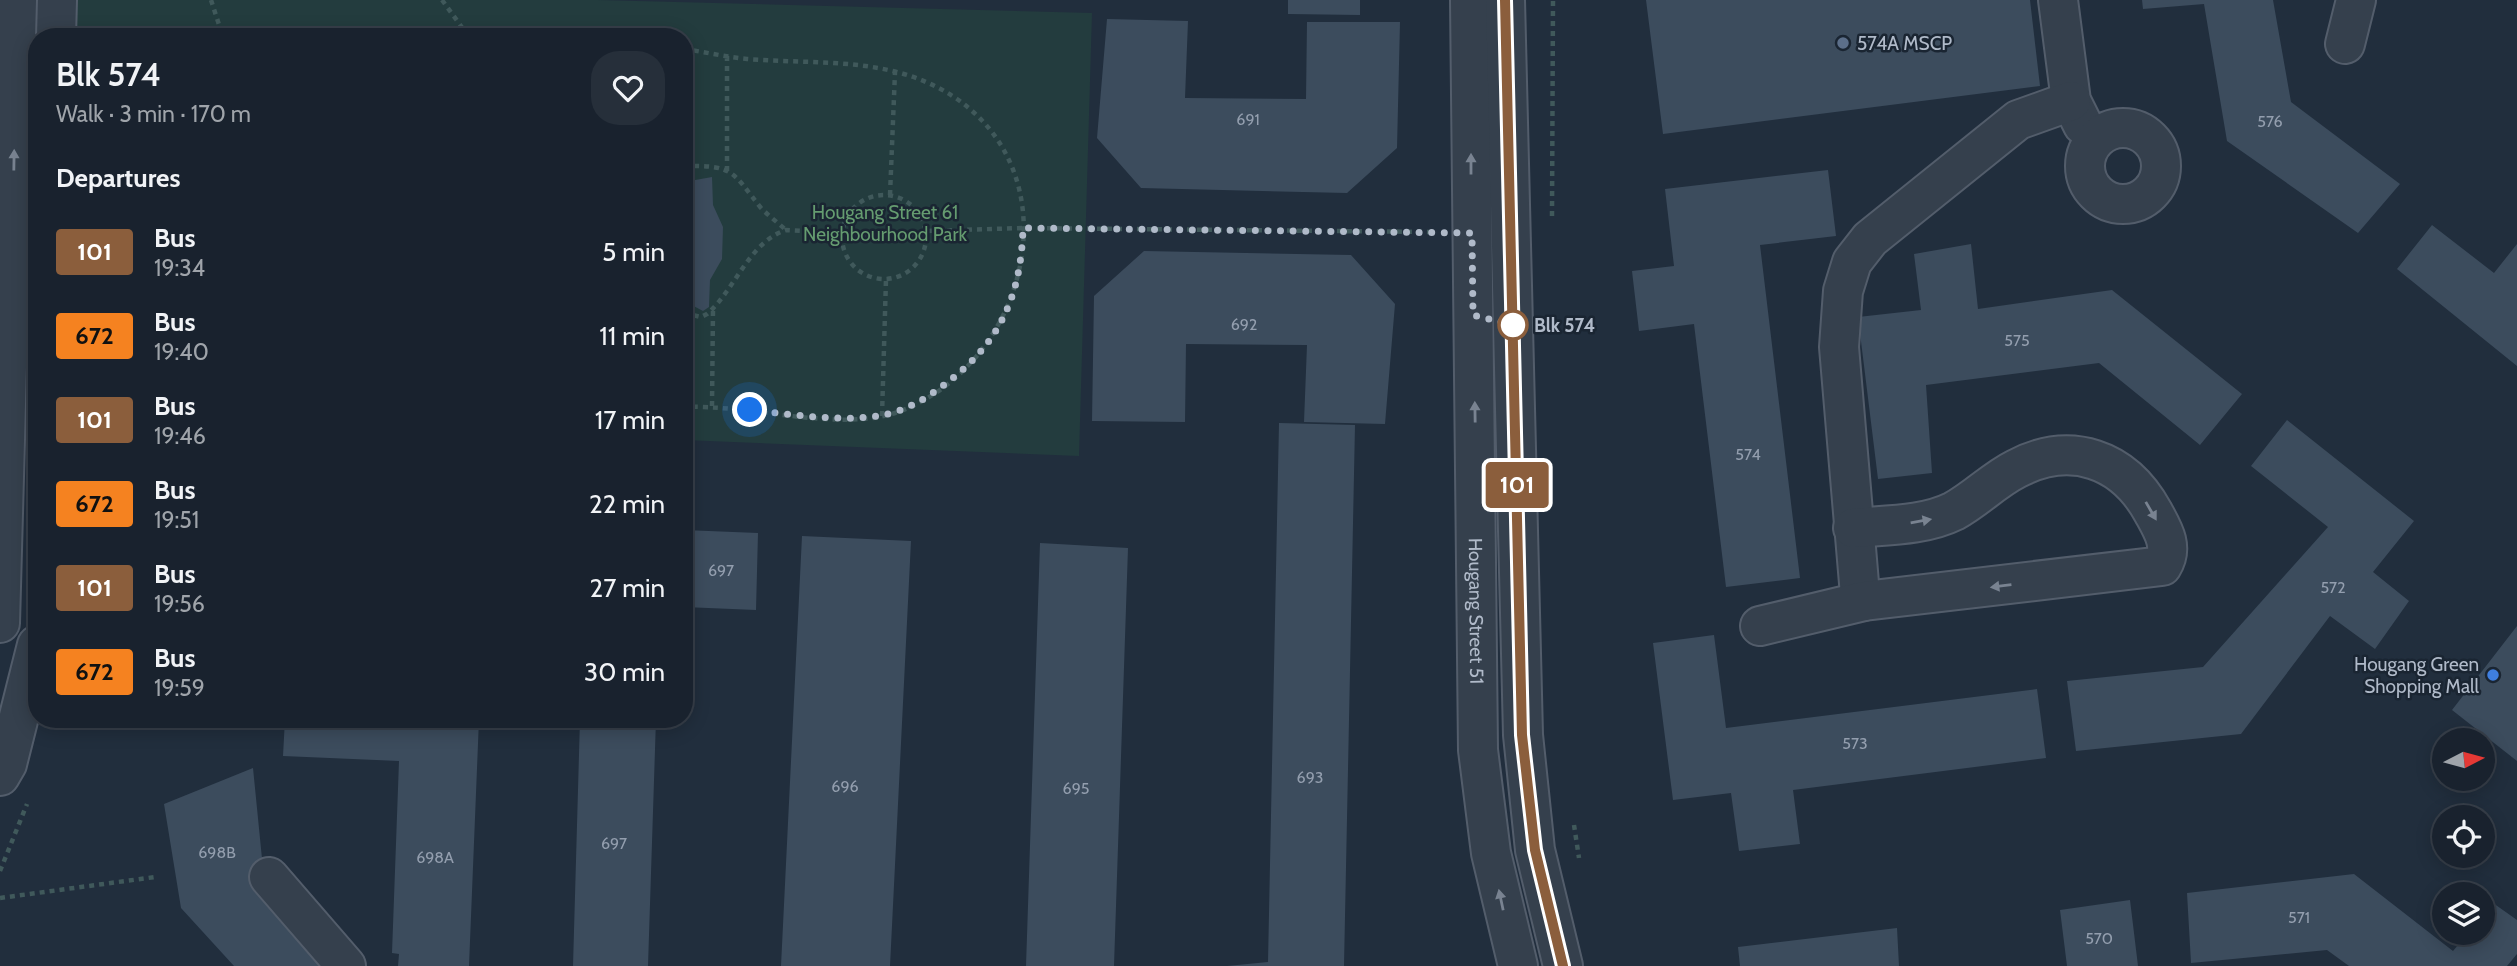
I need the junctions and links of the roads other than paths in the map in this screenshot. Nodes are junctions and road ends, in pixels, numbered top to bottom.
1 (17, 0) edge
2 (57, 0) edge
3 (1470, 0) edge
4 (1505, 0) edge
5 (2058, 0) edge
6 (2356, 0) edge
7 (56, 28) edge
8 (2345, 44) dead end
9 (2071, 101) junction
10 (2094, 141) dead end
11 (1853, 528) junction
12 (1864, 601) junction
13 (0, 623) edge
14 (1760, 626) dead end
15 (28, 681) edge
16 (0, 776) edge
17 (269, 877) dead end
18 (346, 966) edge
19 (1518, 966) edge
20 (1563, 966) edge

13 -> 1 street
2 - 7 street
19 -> 3 street, Hougang Street 51
4 - 20 street
5 - 9 street
6 - 8 street
9 - 10 street
9 - 11 street
11 - 12 street
11 -> 12 street
12 - 14 street
15 - 16 street
17 - 18 street

